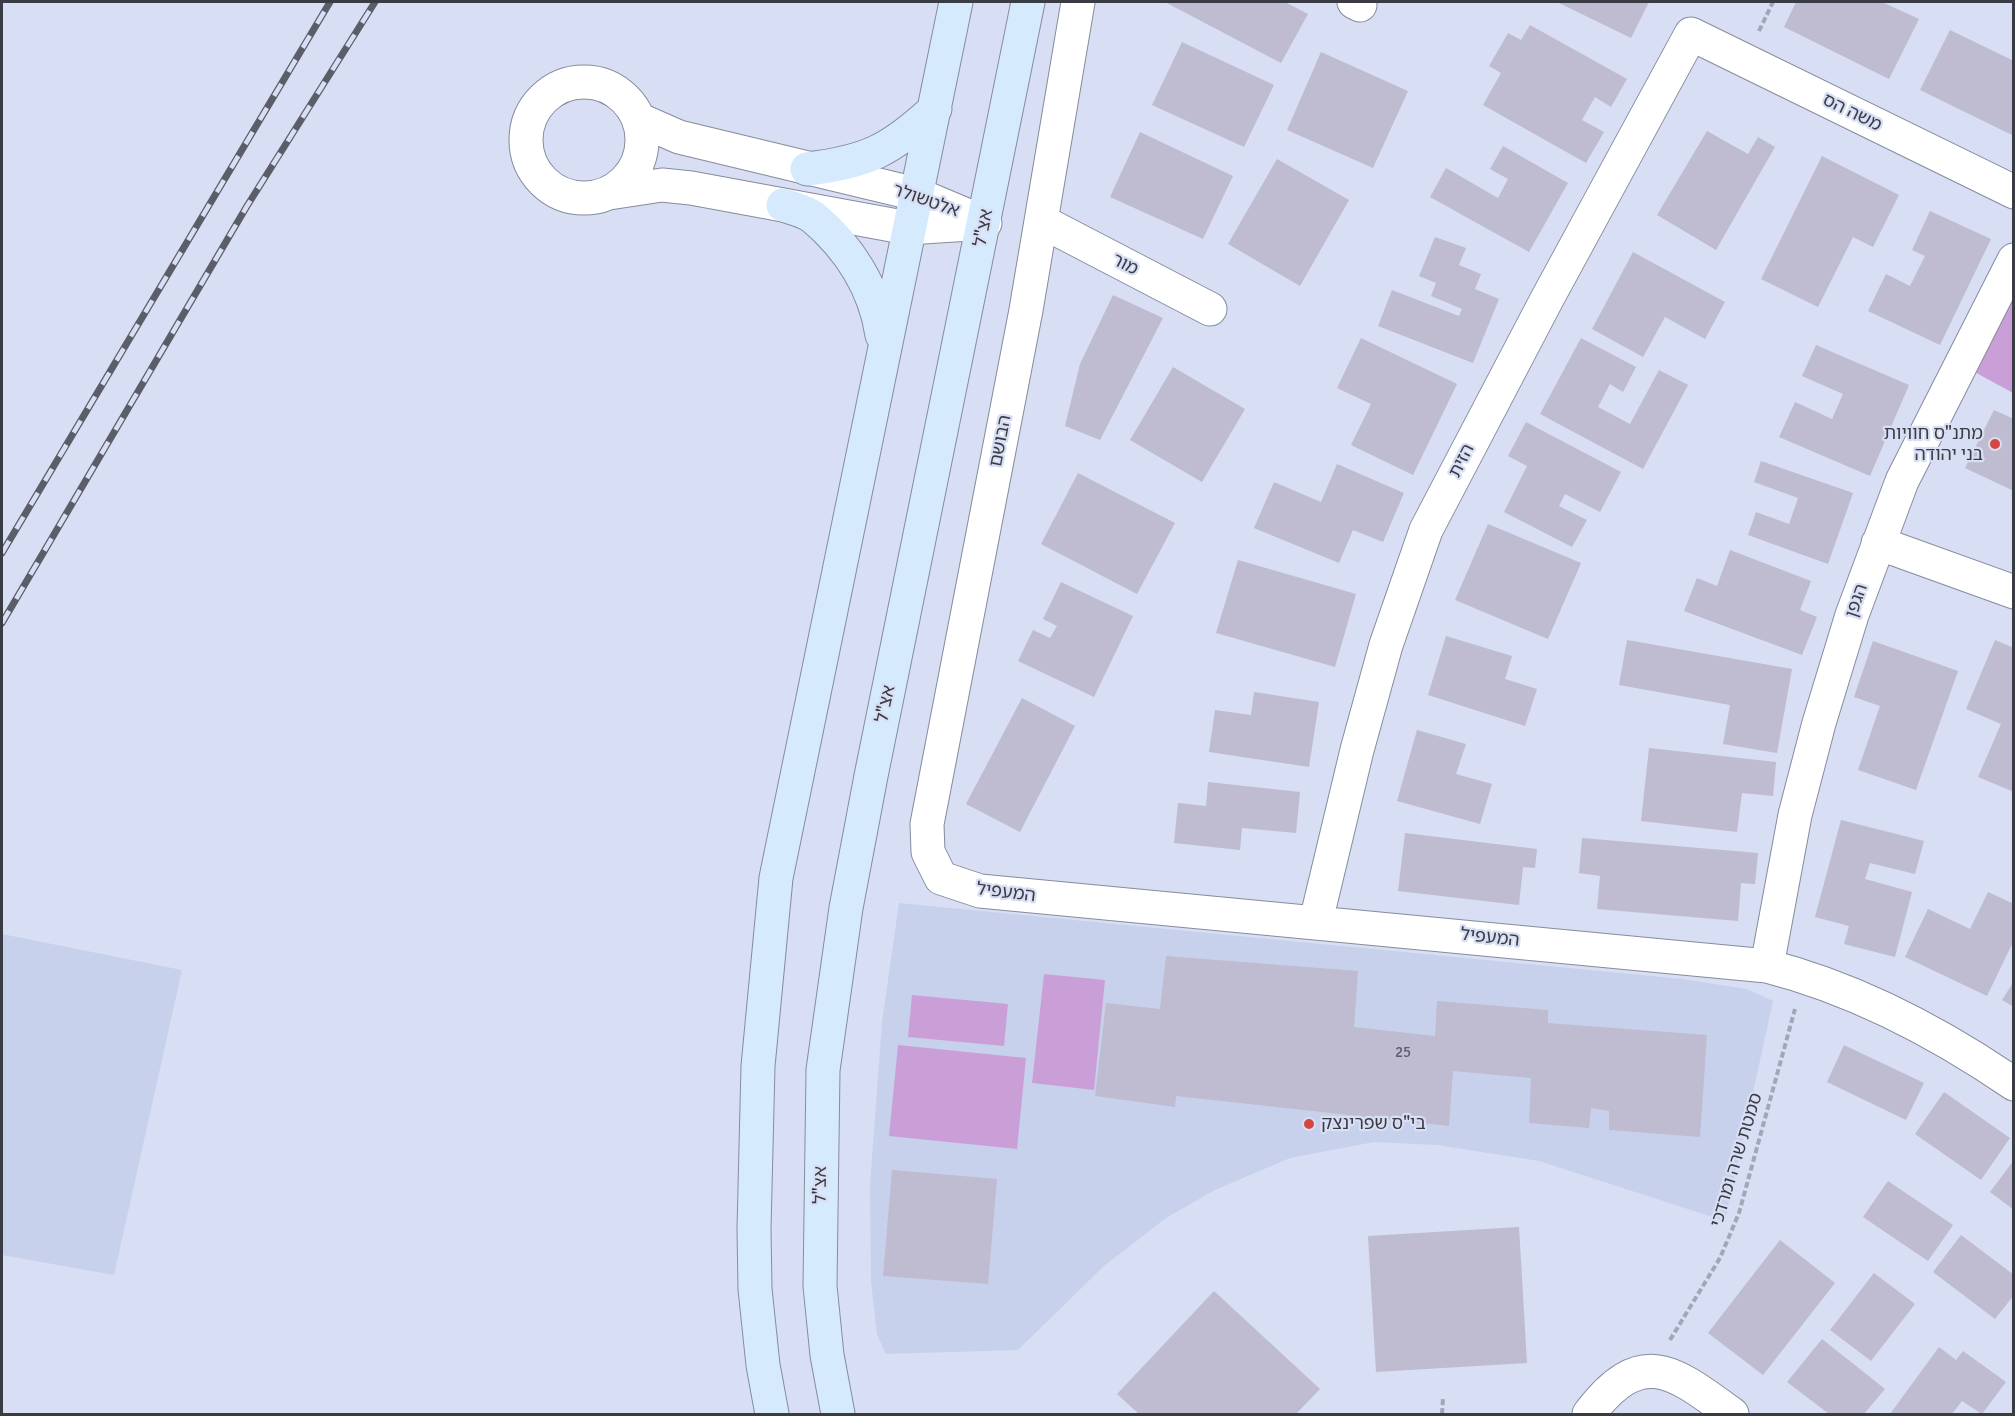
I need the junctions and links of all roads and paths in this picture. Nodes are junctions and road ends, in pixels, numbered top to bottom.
1 (956, 2) edge
2 (1028, 2) edge
3 (1078, 2) edge
4 (1691, 34) joint
5 (935, 109) junction
6 (638, 119) junction
7 (807, 170) junction
8 (2013, 192) edge
9 (609, 193) junction
10 (916, 194) junction
11 (783, 205) junction
12 (1041, 221) junction
13 (985, 223) junction
14 (908, 228) junction
15 (2013, 260) edge
16 (1210, 309) dead end
17 (884, 346) junction
18 (1878, 543) junction
19 (2013, 592) edge
20 (941, 878) joint
21 (1316, 921) junction
22 (1767, 966) junction
23 (1804, 976) junction
24 (2013, 1084) edge
25 (1643, 1372) junction
26 (1443, 1398) dead end
27 (772, 1414) edge
28 (838, 1414) edge
29 (1442, 1414) edge
30 (1589, 1414) edge
31 (1732, 1414) edge

1 - 5 main road
2 - 13 main road, אצ"ל
3 - 12 street, הבושם
4 - 8 street, משה הס
4 - 21 street, הזית
5 - 7 main road
5 - 10 main road
6 - 7 street, אלטשולר
6 - 9 street
6 - 9 street
7 - 10 street, אלטשולר
9 - 11 street, אלטשולר
10 - 13 street, אלטשולר
10 - 14 main road
11 - 14 street, אלטשולר
11 - 17 main road
12 - 16 street, מור
12 - 20 street, הבושם
13 - 14 street, אלטשולר
13 - 28 main road, אצ"ל
14 - 17 main road
15 - 18 street, הגפן
17 - 27 main road
18 - 19 street
18 - 22 street, הגפן
20 - 21 street, המעפיל
21 - 22 street, המעפיל
22 - 23 street, המעפיל
23 - 24 street, המעפיל
23 - 25 path, סמטת שרה ומרדכי
25 - 30 street
25 - 31 street
26 - 29 path

